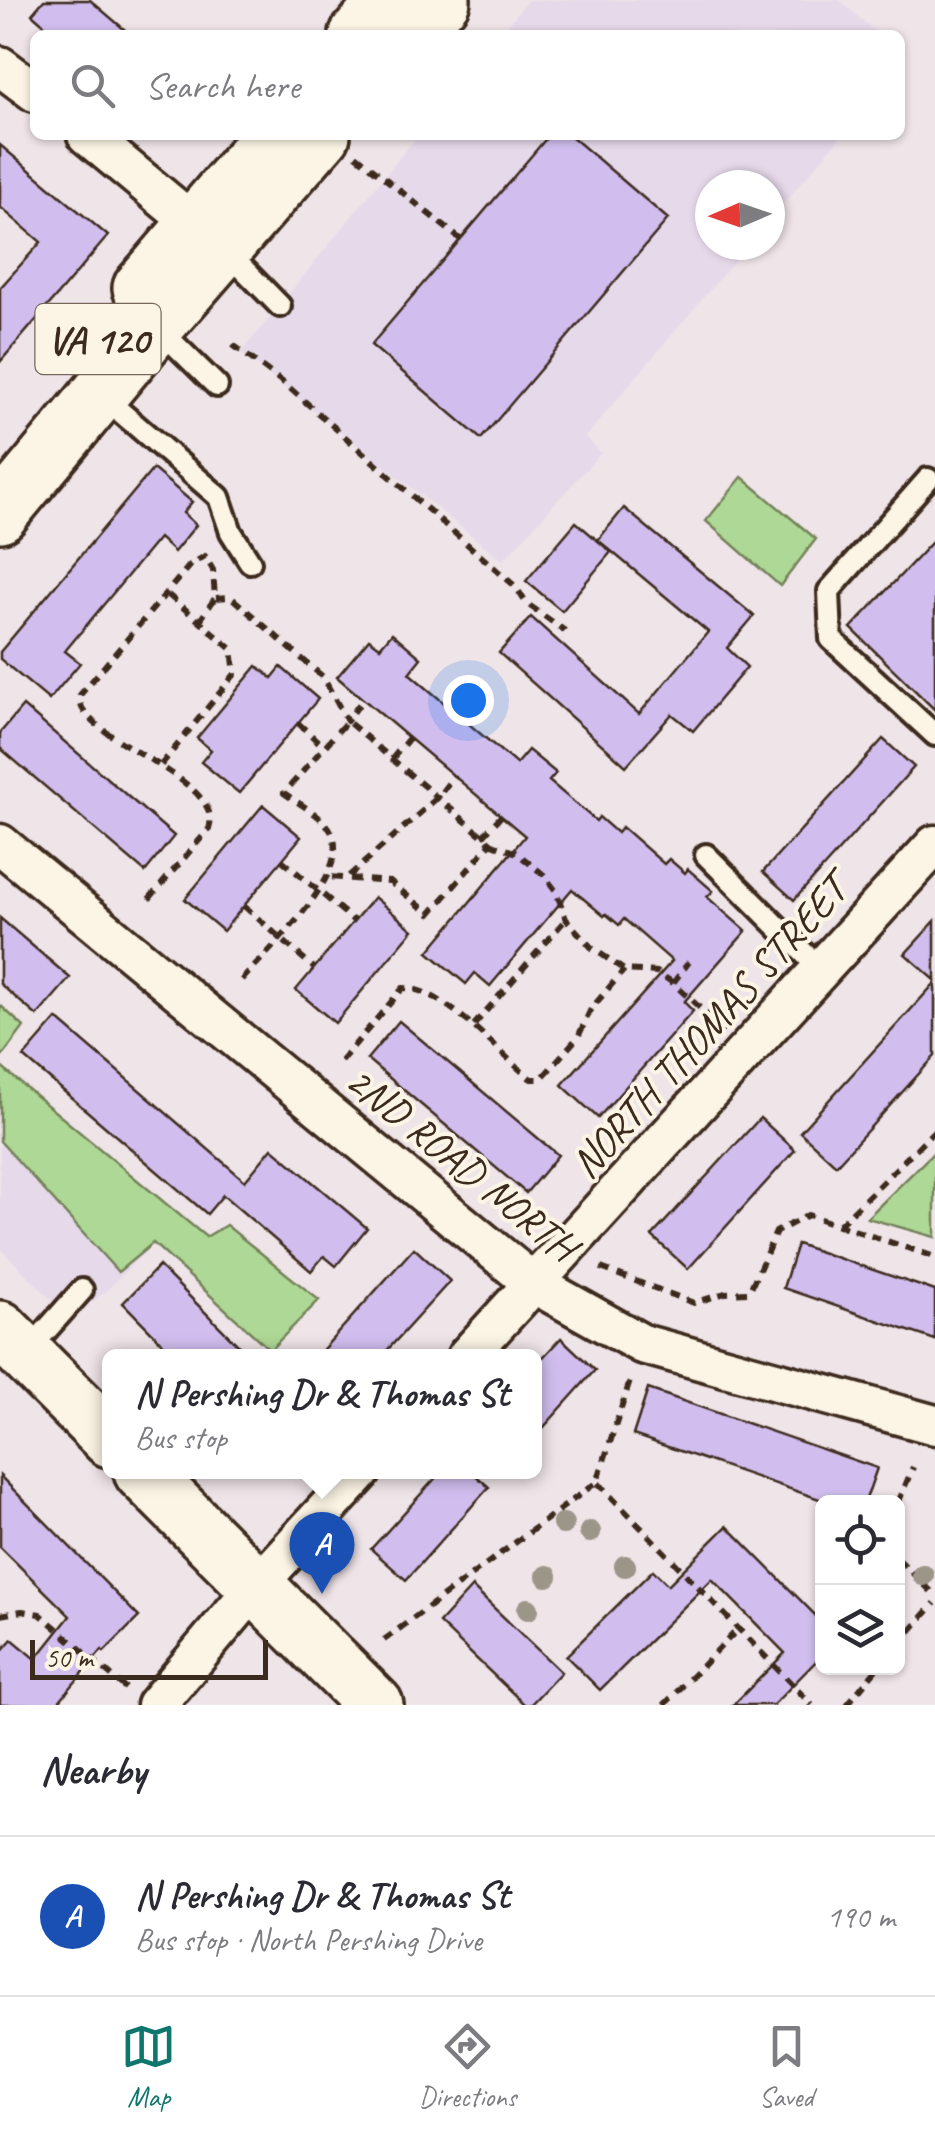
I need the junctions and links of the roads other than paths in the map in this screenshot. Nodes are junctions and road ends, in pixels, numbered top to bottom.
1 (418, 10) edge
2 (370, 30) edge
3 (0, 66) edge
4 (30, 88) edge
5 (93, 140) edge
6 (269, 140) edge
7 (317, 140) edge
8 (210, 237) junction
9 (280, 306) dead end
10 (156, 326) junction
11 (217, 386) dead end
12 (101, 394) junction
13 (0, 455) edge
14 (928, 480) dead end
15 (0, 514) edge
16 (250, 562) dead end
17 (935, 735) edge
18 (0, 844) edge
19 (935, 845) edge
20 (706, 855) dead end
21 (821, 970) junction
22 (533, 1284) junction
23 (82, 1290) dead end
24 (8, 1342) edge
25 (473, 1349) edge
26 (935, 1426) edge
27 (102, 1431) edge
28 (149, 1479) edge
29 (355, 1479) edge
30 (256, 1586) junction
31 (144, 1699) edge
32 (376, 1705) edge

1 - 2 main road
3 - 4 street
5 - 8 street
6 - 8 main road, VA 120
7 - 8 main road, VA 120
8 - 9 lane
8 - 10 main road, VA 120
8 - 13 main road, VA 120
10 - 11 lane
10 - 12 main road, VA 120
12 - 15 main road, VA 120
12 - 16 lane
14 - 17 lane
18 - 22 street, 2ND ROAD NORTH
19 - 21 street, NORTH THOMAS STREET
20 - 21 lane
21 - 22 street, NORTH THOMAS STREET
22 - 25 street, NORTH THOMAS STREET
22 - 26 street, 2ND ROAD NORTH
23 - 24 lane
24 - 27 main road
28 - 30 main road
29 - 30 street
30 - 31 street
30 - 32 main road

